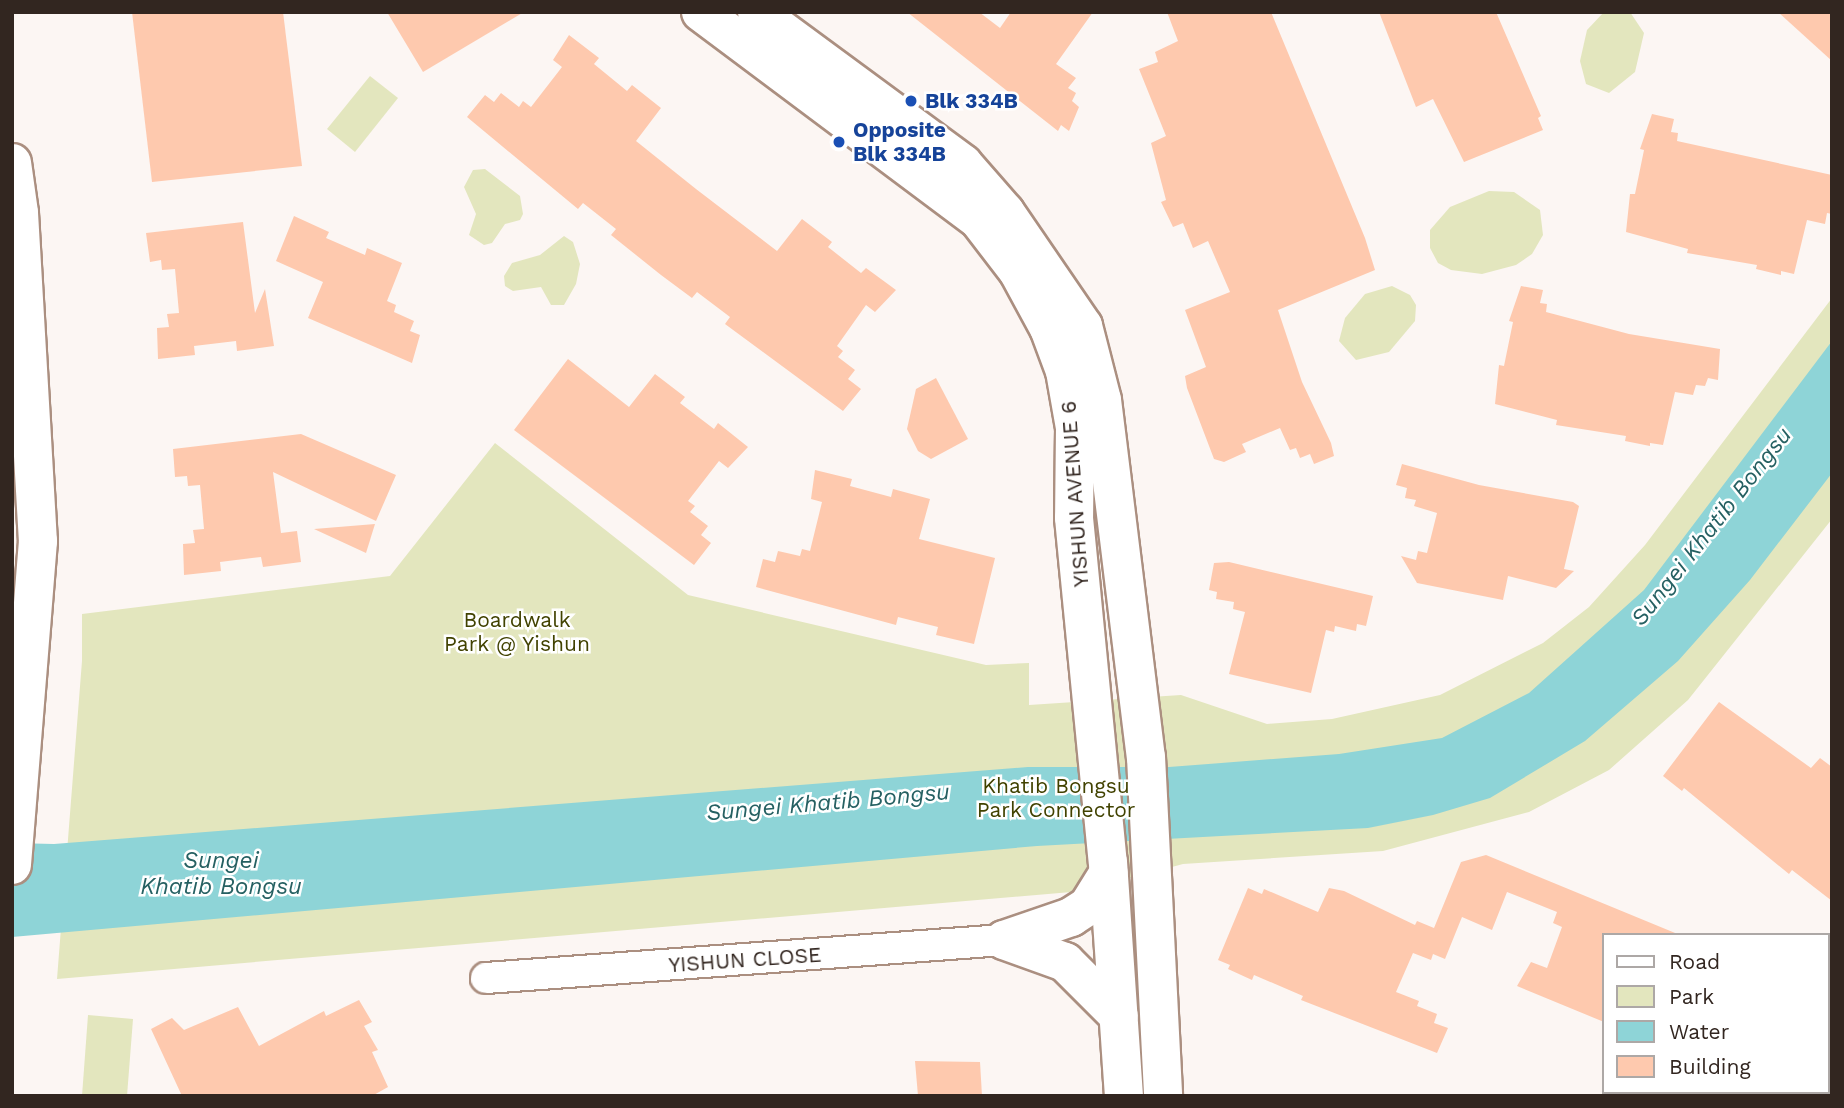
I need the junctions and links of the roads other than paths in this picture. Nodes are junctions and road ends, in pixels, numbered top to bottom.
1 (701, 12) edge
2 (757, 12) edge
3 (12, 163) edge
4 (12, 864) edge
5 (1109, 868) junction
6 (1004, 940) junction
7 (486, 978) dead end
8 (1119, 1016) junction
9 (1124, 1096) edge
10 (1163, 1096) edge

1 - 5 main road, YISHUN AVENUE 6
2 - 10 main road, YISHUN AVENUE 6
3 - 4 main road
5 - 6 main road
5 - 8 main road, YISHUN AVENUE 6
6 - 7 street, YISHUN CLOSE
6 - 8 main road
8 - 9 main road, YISHUN AVENUE 6

